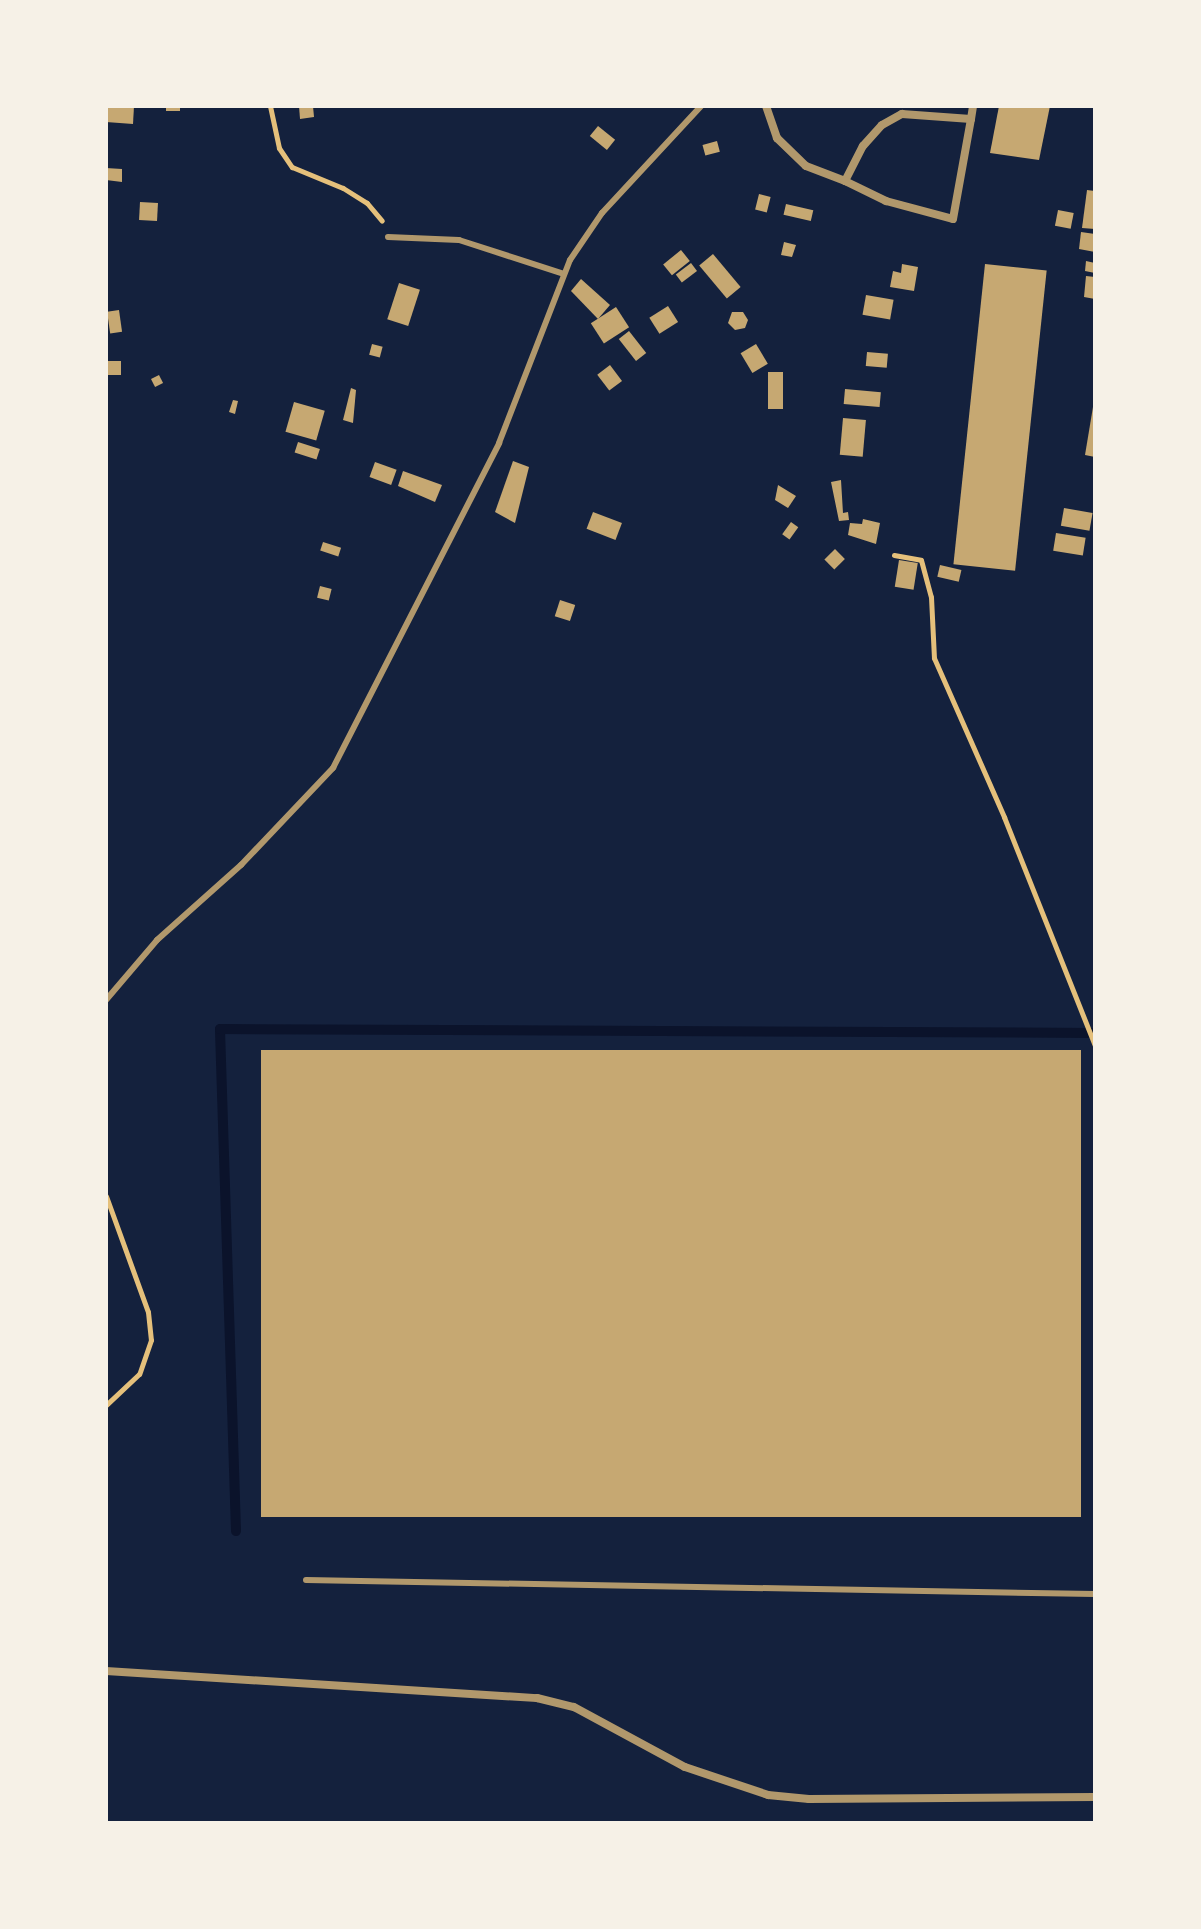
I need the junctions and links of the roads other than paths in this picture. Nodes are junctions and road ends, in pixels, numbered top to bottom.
1 (701, 106) edge
2 (766, 106) edge
3 (973, 106) edge
4 (971, 119) junction
5 (845, 181) junction
6 (388, 237) road end
7 (564, 274) junction
8 (106, 1000) edge
9 (306, 1580) dead end
10 (1095, 1594) edge
11 (106, 1671) edge
12 (1095, 1797) edge

1 - 7 lane
2 - 5 street
3 - 4 street
4 - 5 street
4 - 5 street
6 - 7 lane
7 - 8 lane
9 - 10 lane
11 - 12 street

